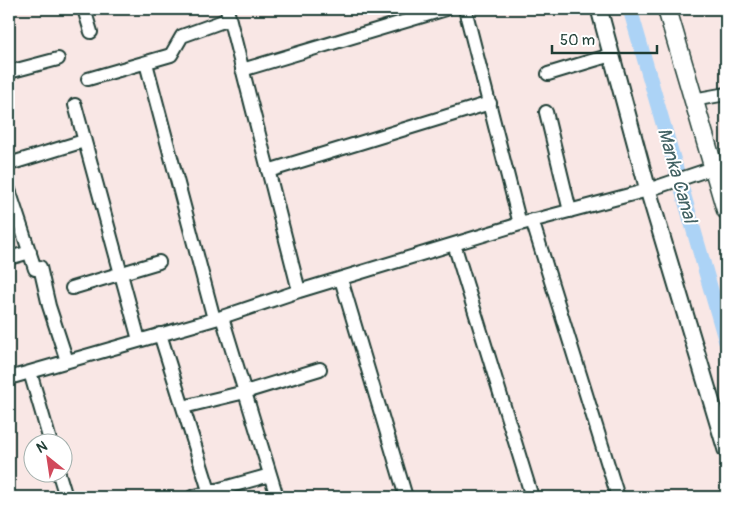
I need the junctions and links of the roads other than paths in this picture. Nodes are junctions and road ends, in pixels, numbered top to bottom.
1 (84, 9) edge
2 (446, 9) edge
3 (465, 9) edge
4 (599, 9) edge
5 (667, 9) edge
6 (228, 14) edge
7 (91, 32) dead end
8 (611, 55) junction
9 (58, 58) dead end
10 (146, 63) junction
11 (242, 70) junction
12 (9, 72) edge
13 (548, 74) dead end
14 (88, 79) dead end
15 (726, 94) edge
16 (693, 100) junction
17 (490, 103) junction
18 (75, 105) dead end
19 (546, 112) dead end
20 (84, 141) junction
21 (9, 164) edge
22 (713, 168) junction
23 (268, 171) junction
24 (9, 190) edge
25 (648, 190) junction
26 (726, 210) edge
27 (570, 211) junction
28 (526, 222) junction
29 (454, 244) junction
30 (30, 252) junction
31 (9, 258) edge
32 (159, 262) dead end
33 (121, 273) junction
34 (341, 279) junction
35 (72, 288) dead end
36 (299, 291) junction
37 (218, 318) junction
38 (160, 334) junction
39 (139, 340) junction
40 (67, 361) junction
41 (320, 369) dead end
42 (30, 372) junction
43 (9, 378) edge
44 (245, 392) junction
45 (183, 407) junction
46 (48, 434) edge
47 (726, 450) edge
48 (270, 475) junction
49 (62, 484) edge
50 (210, 495) edge
51 (66, 497) edge
52 (192, 497) edge
53 (277, 497) edge
54 (406, 497) edge
55 (532, 497) edge
56 (618, 497) edge

1 - 7 street
2 - 11 street
3 - 17 street
4 - 8 street
5 - 16 main road
6 - 10 street
6 - 11 street
8 - 13 street
8 - 25 street
9 - 12 street
10 - 14 street
10 - 37 street
11 - 23 street
15 - 16 street
16 - 22 main road
17 - 23 street
17 - 28 street
18 - 20 street
19 - 27 street
20 - 21 street
20 - 33 street
22 - 25 street
22 - 26 main road
23 - 36 street
24 - 30 street
25 - 27 street
25 - 47 street
27 - 28 street
28 - 29 street
28 - 56 street
29 - 34 street
29 - 55 street
30 - 31 street
30 - 40 street
32 - 33 street
33 - 35 street
33 - 39 street
34 - 36 street
34 - 54 street
36 - 37 street
37 - 38 street
37 - 44 street
38 - 39 street
38 - 45 street
39 - 40 street
40 - 42 street
41 - 44 street
42 - 43 street
42 - 46 street
44 - 45 street
44 - 48 street
45 - 50 street
48 - 50 street
48 - 53 street
49 - 51 street
50 - 52 street

